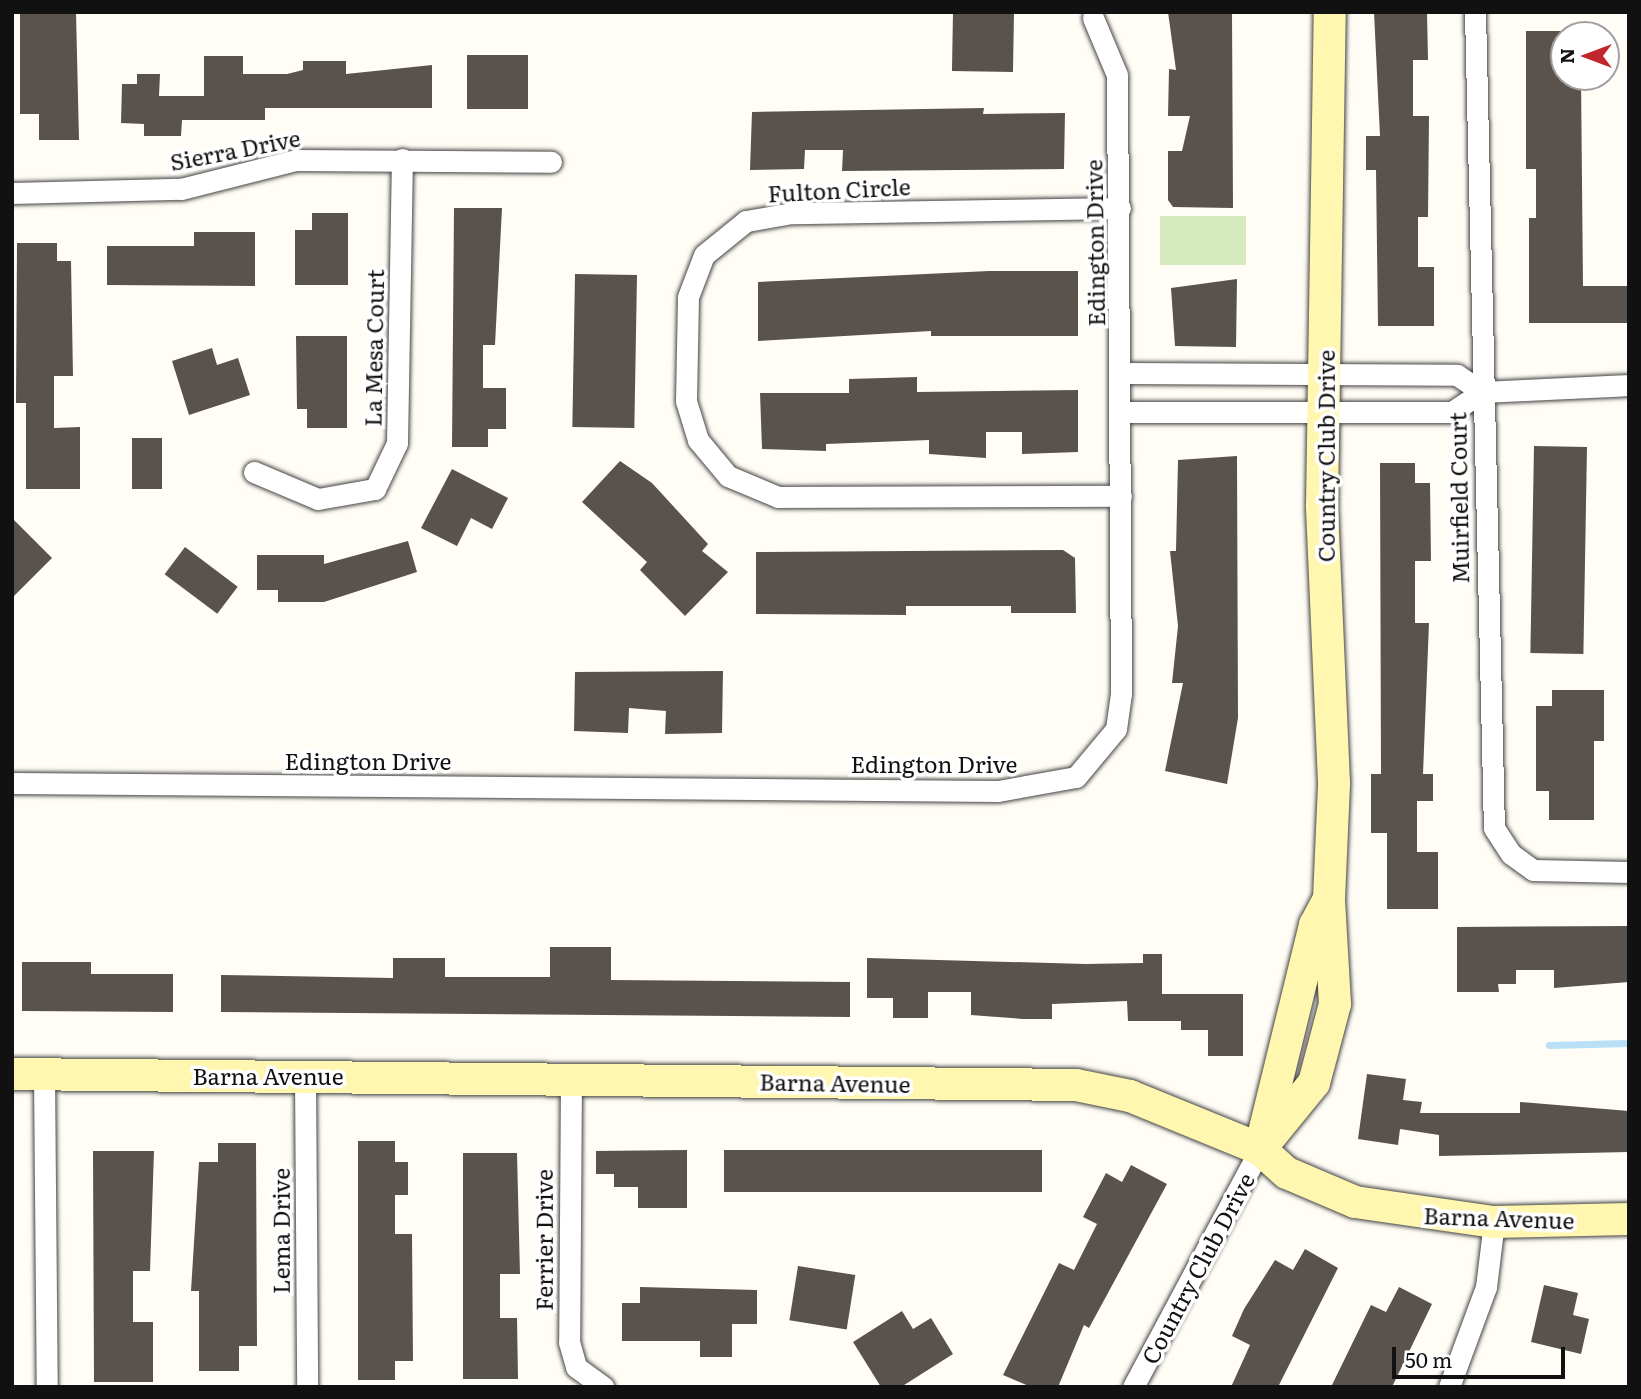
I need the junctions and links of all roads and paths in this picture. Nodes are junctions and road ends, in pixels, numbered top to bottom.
1 (1330, 12) edge
2 (1475, 12) edge
3 (1093, 18) dead end
4 (402, 159) junction
5 (551, 162) dead end
6 (12, 192) edge
7 (1120, 208) junction
8 (1122, 373) junction
9 (1200, 374) junction
10 (1324, 375) junction
11 (1629, 385) edge
12 (1482, 392) junction
13 (1199, 411) junction
14 (1334, 411) junction
15 (1122, 412) junction
16 (254, 472) dead end
17 (1122, 496) junction
18 (12, 783) edge
19 (1629, 872) edge
20 (44, 1073) junction
21 (12, 1074) edge
22 (305, 1075) junction
23 (571, 1078) junction
24 (1260, 1149) junction
25 (1629, 1219) edge
26 (1494, 1222) junction
27 (47, 1387) edge
28 (307, 1387) edge
29 (604, 1387) edge
30 (1133, 1387) edge
31 (1449, 1387) edge

1 - 10 street, Country Club Drive
2 - 12 street, Muirfield Court
3 - 7 street, Edington Drive
4 - 5 street, Sierra Drive
4 - 6 street, Sierra Drive
4 - 16 street, La Mesa Court
7 - 8 street, Edington Drive
7 - 17 street, Fulton Circle
8 - 9 street
8 - 15 street, Edington Drive
9 - 10 street
9 - 13 street
10 - 12 street
10 - 14 street, Country Club Drive
11 - 12 street
12 - 14 street
12 - 19 street, Muirfield Court
13 - 14 street
13 - 15 street
14 - 24 street, Country Club Drive
15 - 17 street, Edington Drive
17 - 18 street, Edington Drive
20 - 21 street, Barna Avenue
20 - 22 street, Barna Avenue
20 - 27 street
22 - 23 street, Barna Avenue
22 - 28 street, Lema Drive
23 - 24 street, Barna Avenue
23 - 29 street, Ferrier Drive
24 - 26 street, Barna Avenue
24 - 30 street, Country Club Drive
25 - 26 street, Barna Avenue
26 - 31 street

